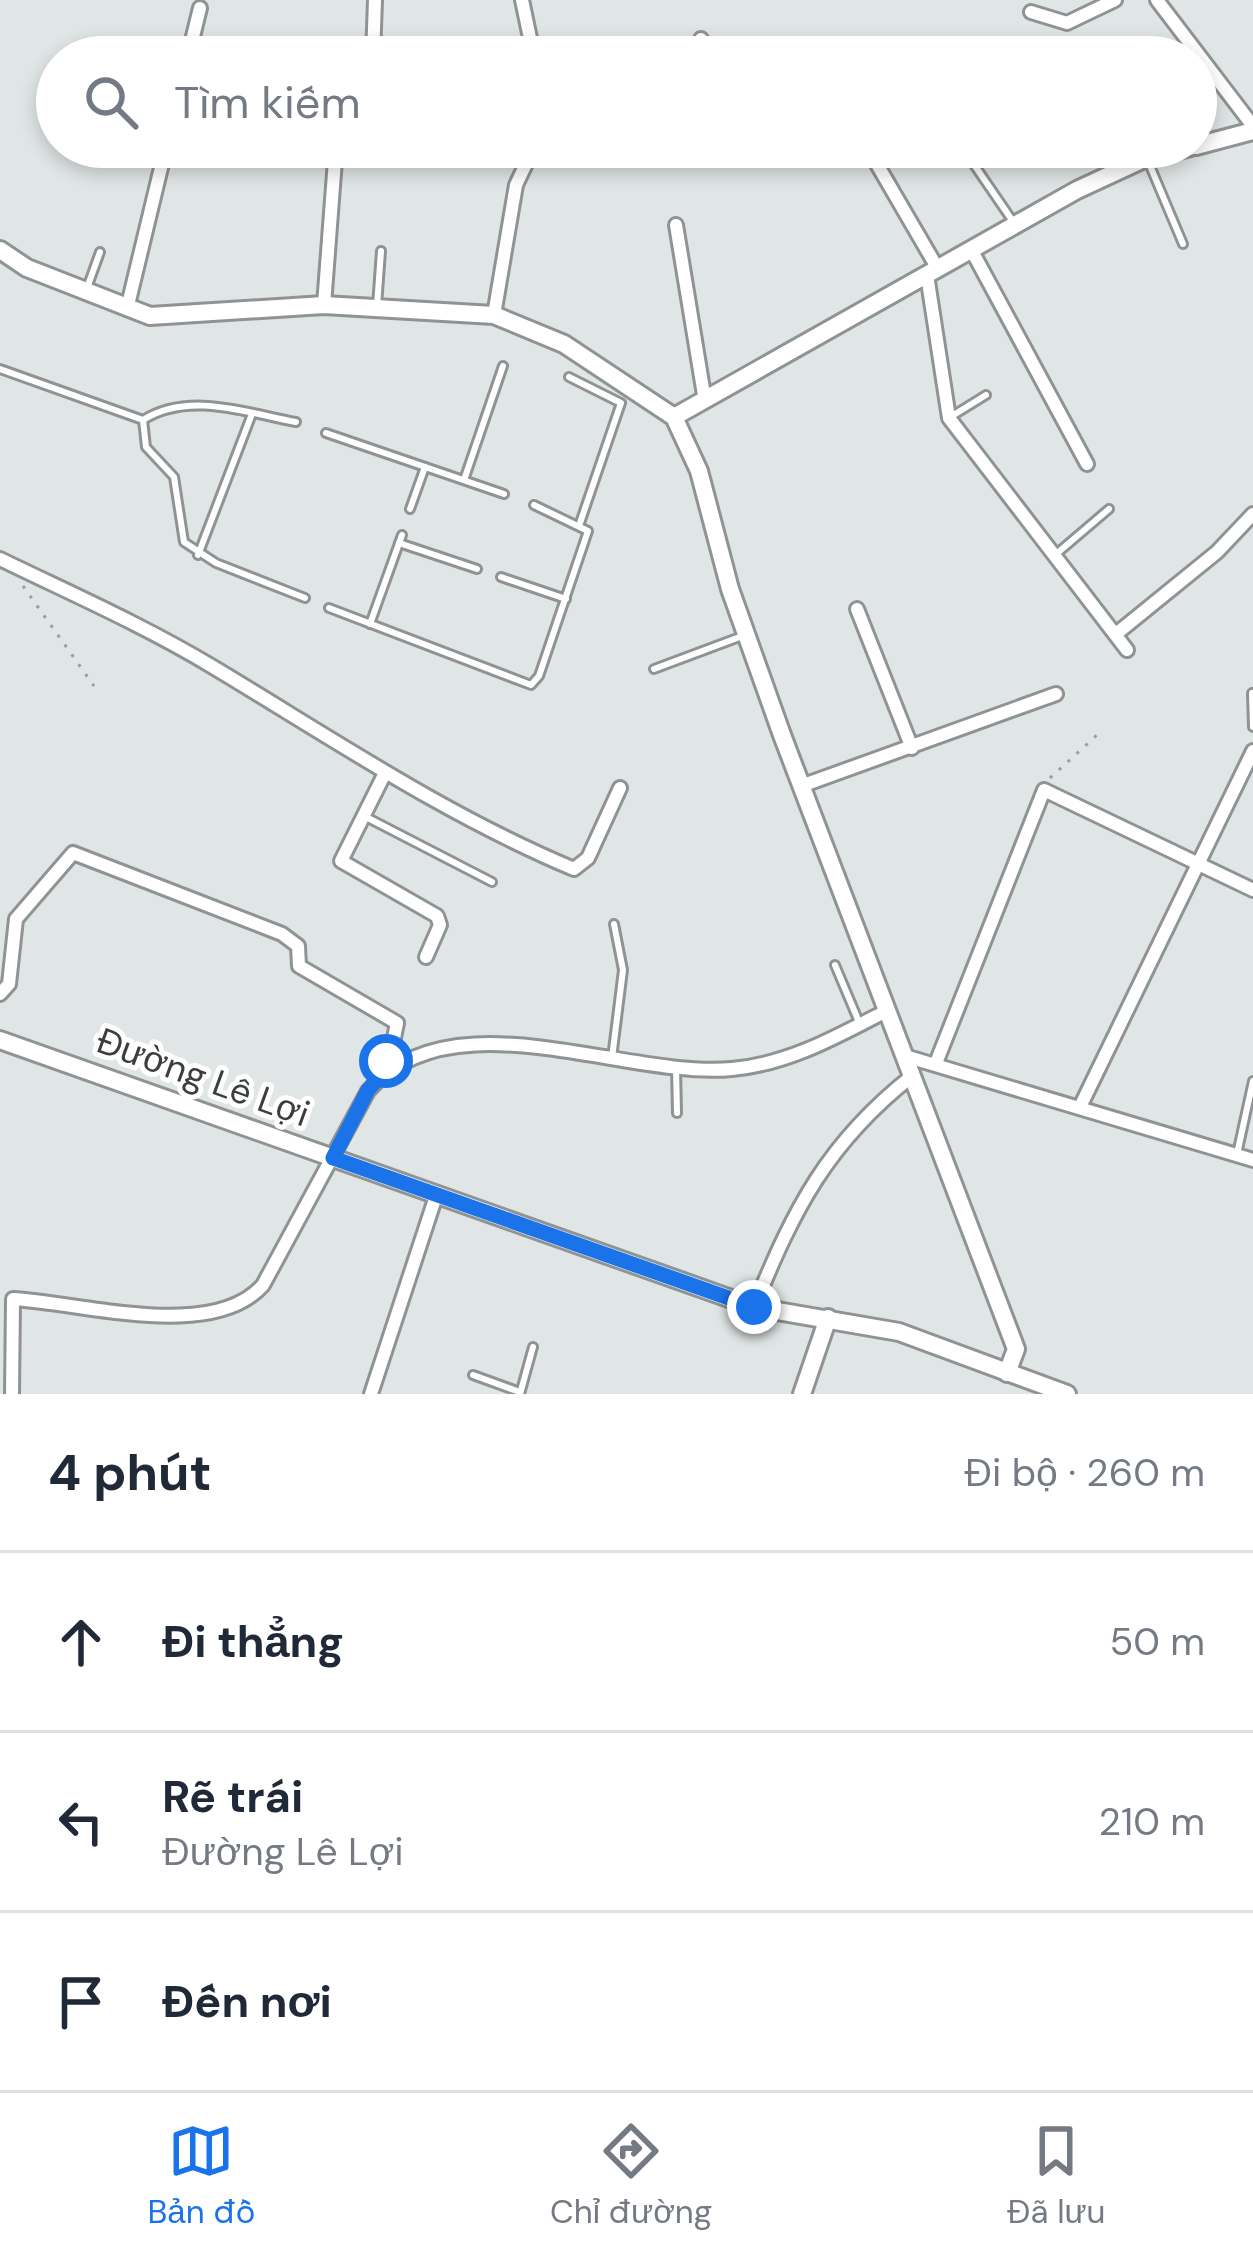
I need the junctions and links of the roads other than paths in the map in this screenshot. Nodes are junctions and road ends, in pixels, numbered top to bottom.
1 (374, 0) edge
2 (521, 0) edge
3 (1114, 0) edge
4 (1157, 0) edge
5 (200, 8) dead end
6 (1031, 12) dead end
7 (193, 36) edge
8 (373, 36) edge
9 (529, 36) edge
10 (1184, 36) edge
11 (1217, 81) edge
12 (1253, 129) edge
13 (1217, 139) edge
14 (161, 168) edge
15 (335, 168) edge
16 (524, 168) edge
17 (878, 168) edge
18 (976, 168) edge
19 (1127, 168) edge
20 (1150, 168) edge
21 (676, 225) dead end
22 (1016, 226) junction
23 (1183, 244) dead end
24 (0, 250) edge
25 (381, 251) dead end
26 (972, 251) junction
27 (100, 252) dead end
28 (933, 272) junction
29 (86, 291) junction
30 (323, 305) junction
31 (377, 306) junction
32 (127, 309) junction
33 (494, 315) junction
34 (503, 367) dead end
35 (0, 369) edge
36 (569, 377) dead end
37 (704, 395) junction
38 (986, 395) dead end
39 (252, 414) junction
40 (674, 417) junction
41 (949, 418) junction
42 (143, 420) junction
43 (296, 422) dead end
44 (326, 433) dead end
45 (1087, 464) dead end
46 (425, 467) junction
47 (464, 480) junction
48 (505, 494) dead end
49 (534, 505) dead end
50 (1108, 508) dead end
51 (410, 509) dead end
52 (1253, 514) edge
53 (580, 523) junction
54 (198, 555) junction
55 (1055, 555) junction
56 (0, 559) edge
57 (477, 569) dead end
58 (501, 578) dead end
59 (305, 598) dead end
60 (566, 599) junction
61 (329, 608) dead end
62 (857, 609) dead end
63 (370, 624) junction
64 (1116, 634) junction
65 (745, 635) junction
66 (1127, 650) dead end
67 (654, 669) dead end
68 (1252, 693) edge
69 (1056, 694) dead end
70 (1253, 727) edge
71 (912, 748) junction
72 (1253, 752) edge
73 (384, 775) junction
74 (801, 786) junction
75 (620, 788) dead end
76 (363, 815) junction
77 (1200, 862) junction
78 (492, 882) dead end
79 (1253, 890) edge
80 (614, 924) dead end
81 (426, 957) dead end
82 (835, 965) dead end
83 (0, 994) edge
84 (886, 1011) junction
85 (860, 1025) junction
86 (0, 1040) edge
87 (905, 1057) junction
88 (612, 1058) junction
89 (936, 1064) junction
90 (676, 1065) junction
91 (388, 1068) junction
92 (912, 1076) junction
93 (1253, 1082) edge
94 (1080, 1107) junction
95 (677, 1113) dead end
96 (1237, 1154) junction
97 (333, 1158) junction
98 (1253, 1160) edge
99 (437, 1193) junction
100 (754, 1307) junction
101 (828, 1318) junction
102 (533, 1347) dead end
103 (1007, 1373) junction
104 (473, 1375) dead end
105 (518, 1393) edge
106 (12, 1394) edge
107 (371, 1394) edge
108 (802, 1394) edge
109 (1067, 1394) edge

1 - 8 street
2 - 9 street
3 - 6 street
4 - 10 street
5 - 7 street
11 - 12 street
12 - 13 street
14 - 32 street
15 - 30 street
16 - 33 street
17 - 28 street
18 - 22 lane
19 - 22 street
20 - 23 lane
21 - 37 street
22 - 26 street
24 - 29 street
25 - 31 lane
26 - 28 street
26 - 45 street
27 - 29 lane
28 - 37 street
28 - 41 street
29 - 32 street
30 - 31 street
30 - 32 street
31 - 33 street
33 - 40 street
34 - 47 lane
35 - 42 lane
36 - 53 lane
37 - 40 street
38 - 41 lane
39 - 42 lane
39 - 43 lane
39 - 54 lane
40 - 65 street
41 - 55 street
42 - 54 lane
44 - 46 lane
46 - 47 lane
46 - 51 lane
47 - 48 lane
49 - 53 lane
50 - 55 lane
52 - 64 street
53 - 60 lane
54 - 59 lane
55 - 64 street
56 - 73 street
57 - 63 lane
58 - 60 lane
60 - 63 lane
61 - 63 lane
62 - 71 street
64 - 66 street
65 - 67 lane
65 - 74 street
68 - 70 lane
69 - 71 street
71 - 74 street
72 - 77 street
73 - 75 street
73 - 76 street
74 - 84 street
76 - 78 lane
76 - 81 street
77 - 79 street
77 - 89 street
77 - 94 street
80 - 88 lane
82 - 85 lane
83 - 91 street
84 - 85 street
84 - 87 street
85 - 90 street
86 - 97 street, Đường Lê Lợi
87 - 89 street
87 - 92 street
88 - 90 street
88 - 91 street
89 - 94 street
90 - 95 lane
91 - 97 street
92 - 100 street
92 - 103 street
93 - 96 lane
94 - 96 street
96 - 98 street
97 - 99 street, Đường Lê Lợi
97 - 106 street
99 - 100 street, Đường Lê Lợi
99 - 107 street
100 - 101 street, Đường Lê Lợi
101 - 103 street, Đường Lê Lợi
101 - 108 street
102 - 105 lane
103 - 109 street, Đường Lê Lợi
104 - 105 lane

